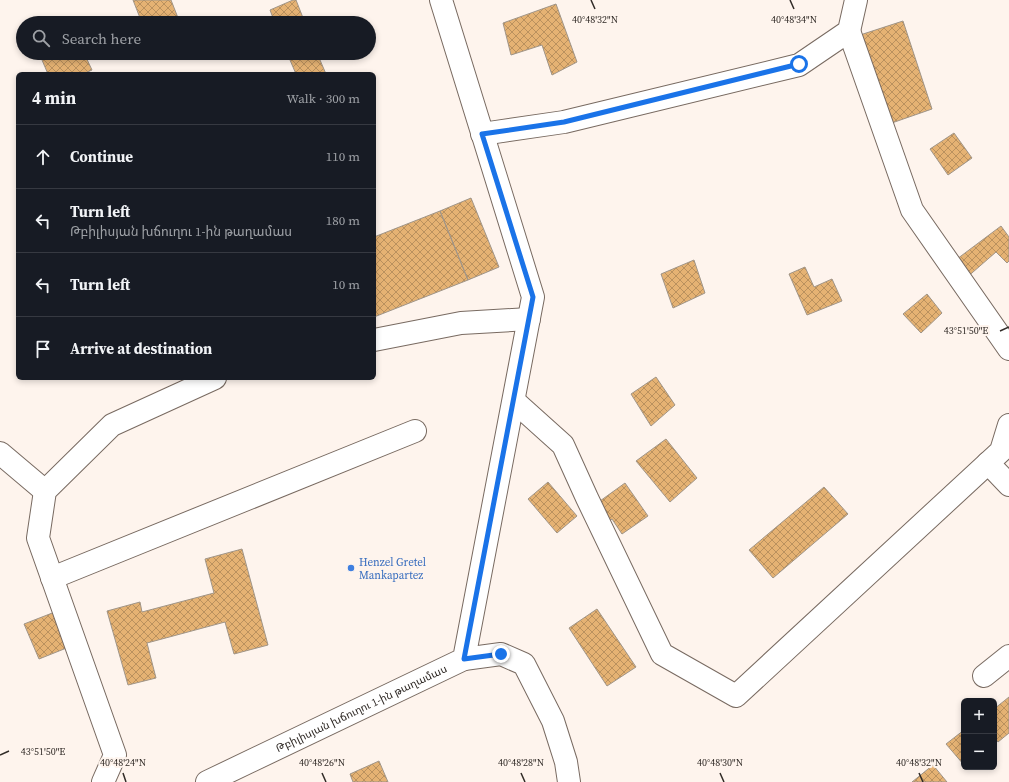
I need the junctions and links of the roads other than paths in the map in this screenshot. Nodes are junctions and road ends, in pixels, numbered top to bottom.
1 (441, 0) edge
2 (856, 0) edge
3 (849, 31) junction
4 (482, 134) junction
5 (529, 319) junction
6 (376, 340) edge
7 (1009, 349) edge
8 (211, 380) edge
9 (514, 401) junction
10 (1009, 425) edge
11 (415, 431) dead end
12 (0, 453) edge
13 (988, 463) junction
14 (1009, 486) edge
15 (45, 491) junction
16 (52, 578) junction
17 (1009, 656) edge
18 (464, 659) junction
19 (984, 676) dead end
20 (103, 782) edge
21 (207, 782) edge
22 (569, 782) edge

1 - 4 street
2 - 3 street
3 - 4 street
3 - 7 street
4 - 5 street
5 - 6 street
5 - 9 street
8 - 15 street
9 - 13 street
9 - 18 street
10 - 13 street
11 - 16 street
12 - 15 street
13 - 14 street
15 - 16 street
16 - 20 street
17 - 19 street
18 - 21 street, Թբիլիսյան խճուղու 1-ին թաղամաս
18 - 22 street, Թբիլիսյան խճուղու 1-ին թաղամաս

